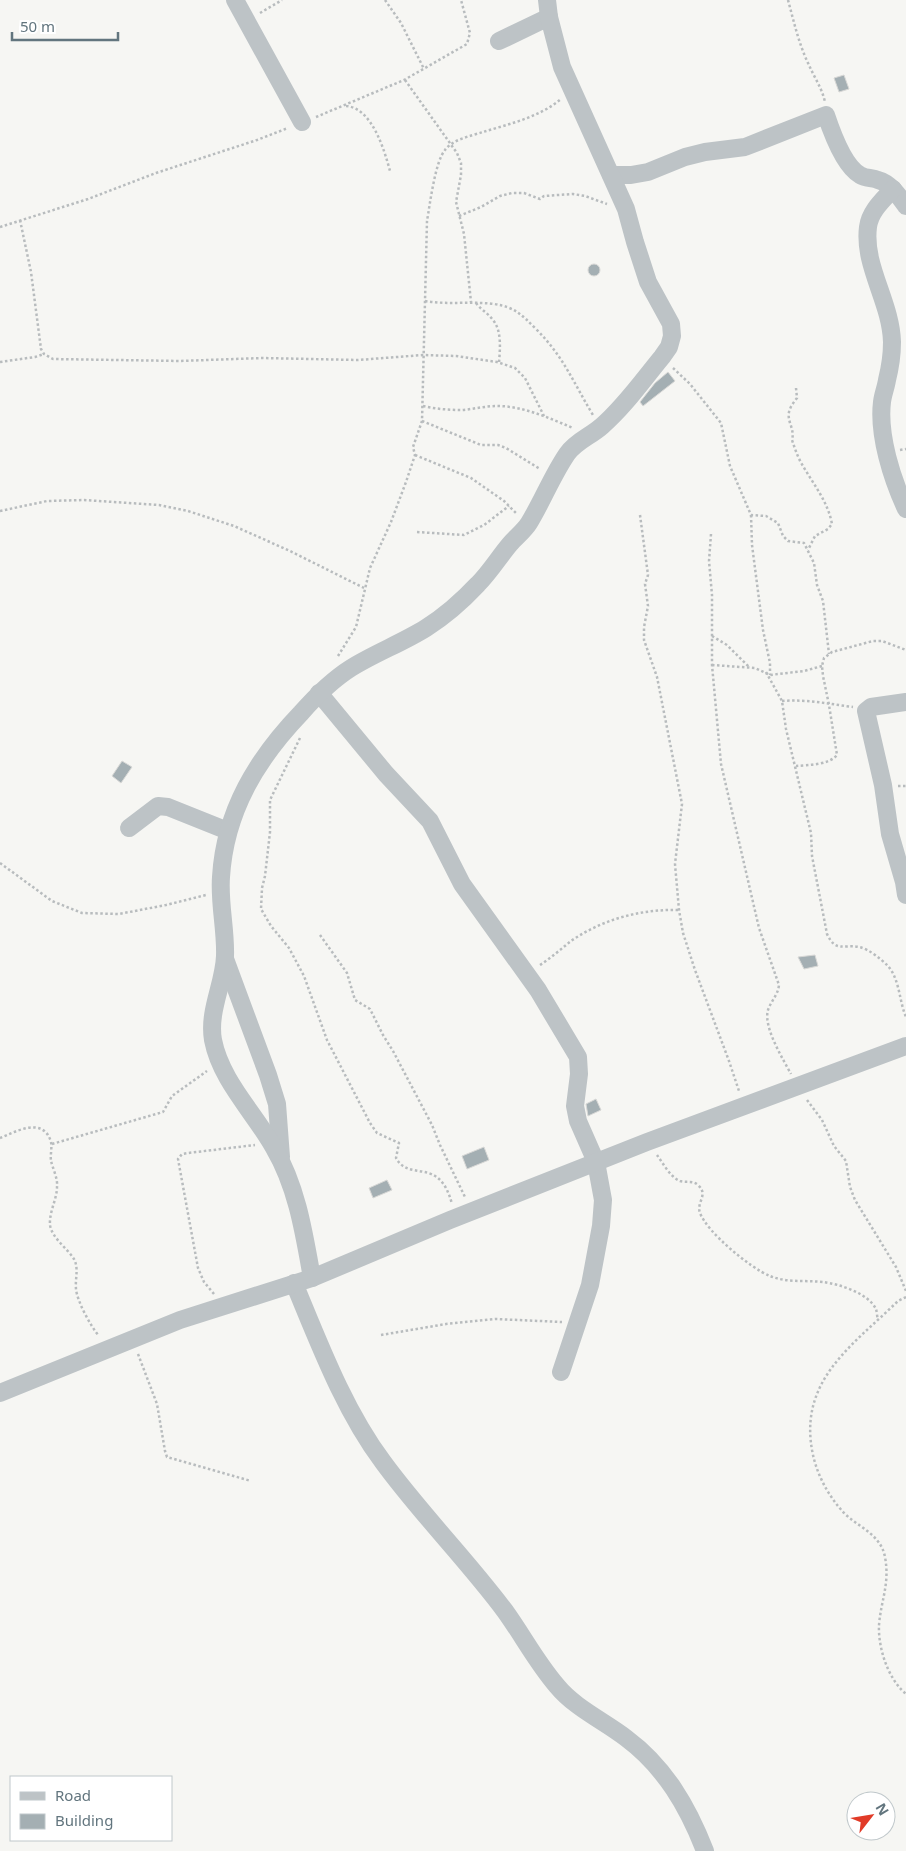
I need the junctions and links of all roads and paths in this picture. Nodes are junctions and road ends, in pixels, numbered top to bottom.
1 (235, 0) edge
2 (282, 0) edge
3 (461, 0) edge
4 (788, 0) edge
5 (387, 1) edge
6 (548, 8) edge
7 (247, 20) junction
8 (499, 41) dead end
9 (424, 69) junction
10 (404, 80) junction
11 (572, 90) junction
12 (345, 105) junction
13 (826, 116) junction
14 (302, 122) junction
15 (451, 144) junction
16 (390, 171) dead end
17 (611, 175) junction
18 (893, 189) junction
19 (906, 206) edge
20 (612, 208) dead end
21 (459, 216) junction
22 (20, 220) junction
23 (0, 227) edge
24 (425, 301) junction
25 (471, 302) junction
26 (475, 303) junction
27 (44, 354) junction
28 (423, 355) junction
29 (662, 357) junction
30 (0, 362) edge
31 (499, 363) junction
32 (796, 388) dead end
33 (423, 406) junction
34 (544, 416) junction
35 (422, 421) junction
36 (594, 432) junction
37 (415, 455) junction
38 (552, 478) junction
39 (509, 506) junction
40 (906, 509) edge
41 (0, 511) edge
42 (640, 515) dead end
43 (751, 515) junction
44 (529, 524) junction
45 (417, 532) dead end
46 (711, 534) dead end
47 (808, 550) junction
48 (364, 588) junction
49 (712, 636) junction
50 (906, 650) edge
51 (829, 654) junction
52 (333, 661) dead end
53 (712, 665) junction
54 (822, 666) junction
55 (749, 668) junction
56 (766, 672) junction
57 (770, 675) junction
58 (319, 694) junction
59 (782, 701) junction
60 (906, 702) edge
61 (830, 705) junction
62 (866, 710) junction
63 (302, 736) dead end
64 (796, 766) junction
65 (129, 828) dead end
66 (228, 831) junction
67 (0, 863) edge
68 (221, 891) junction
69 (906, 894) edge
70 (679, 910) junction
71 (320, 935) dead end
72 (225, 959) junction
73 (525, 972) junction
74 (901, 1004) junction
75 (906, 1004) edge
76 (906, 1017) edge
77 (906, 1046) edge
78 (220, 1061) junction
79 (796, 1085) junction
80 (742, 1107) junction
81 (0, 1137) edge
82 (647, 1142) junction
83 (271, 1143) junction
84 (51, 1144) junction
85 (596, 1162) junction
86 (281, 1164) junction
87 (471, 1212) junction
88 (450, 1220) junction
89 (312, 1278) junction
90 (294, 1283) junction
91 (906, 1291) edge
92 (906, 1297) edge
93 (224, 1304) junction
94 (878, 1321) junction
95 (578, 1323) junction
96 (381, 1335) dead end
97 (126, 1341) junction
98 (561, 1372) dead end
99 (0, 1393) edge
100 (251, 1481) dead end
101 (906, 1694) edge
102 (705, 1851) edge

1 - 7 street
2 - 7 path
3 - 9 path
4 - 13 path
5 - 9 path
6 - 8 street
6 - 11 street
7 - 14 street
9 - 10 path
10 - 12 path
10 - 15 path
11 - 15 path
11 - 17 street
12 - 14 path
12 - 16 path
13 - 17 street
13 - 18 street
14 - 22 path
15 - 21 path
15 - 24 path
17 - 29 street
18 - 19 street
18 - 40 street
20 - 21 path
21 - 25 path
22 - 23 path
22 - 27 path
24 - 25 path
24 - 28 path
25 - 26 path
26 - 31 path
26 - 36 path
27 - 28 path
27 - 30 path
28 - 31 path
28 - 33 path
29 - 36 street
29 - 43 path
31 - 34 path
32 - 47 path
33 - 34 path
33 - 35 path
34 - 36 path
35 - 37 path
35 - 38 path
36 - 38 street
37 - 39 path
37 - 48 path
38 - 44 street
39 - 44 path
39 - 45 path
41 - 48 path
42 - 70 path
43 - 47 path
43 - 57 path
44 - 58 street
46 - 49 path
47 - 51 path
48 - 52 path
49 - 53 path
49 - 55 path
50 - 51 path
51 - 54 path
53 - 55 path
53 - 79 path
54 - 57 path
54 - 61 path
55 - 56 path
56 - 57 path
56 - 59 path
58 - 66 street
58 - 73 street
59 - 61 path
59 - 64 path
60 - 62 street
61 - 62 path
61 - 64 path
62 - 69 street
63 - 88 path
64 - 74 path
65 - 66 street
66 - 68 street
67 - 68 path
68 - 72 street
70 - 73 path
70 - 80 path
71 - 87 path
72 - 78 street
72 - 86 street
73 - 85 street
74 - 75 path
74 - 76 path
77 - 79 street
78 - 83 street
78 - 84 path
79 - 80 street
79 - 91 path
80 - 82 street
81 - 84 path
82 - 85 street
82 - 94 path
83 - 86 street
83 - 93 path
84 - 97 path
85 - 87 street
85 - 95 street
86 - 89 street
87 - 88 street
88 - 89 street
89 - 90 street
90 - 93 street
90 - 102 street
92 - 94 path
93 - 97 street
94 - 101 path
95 - 96 path
95 - 98 street
97 - 99 street
97 - 100 path

